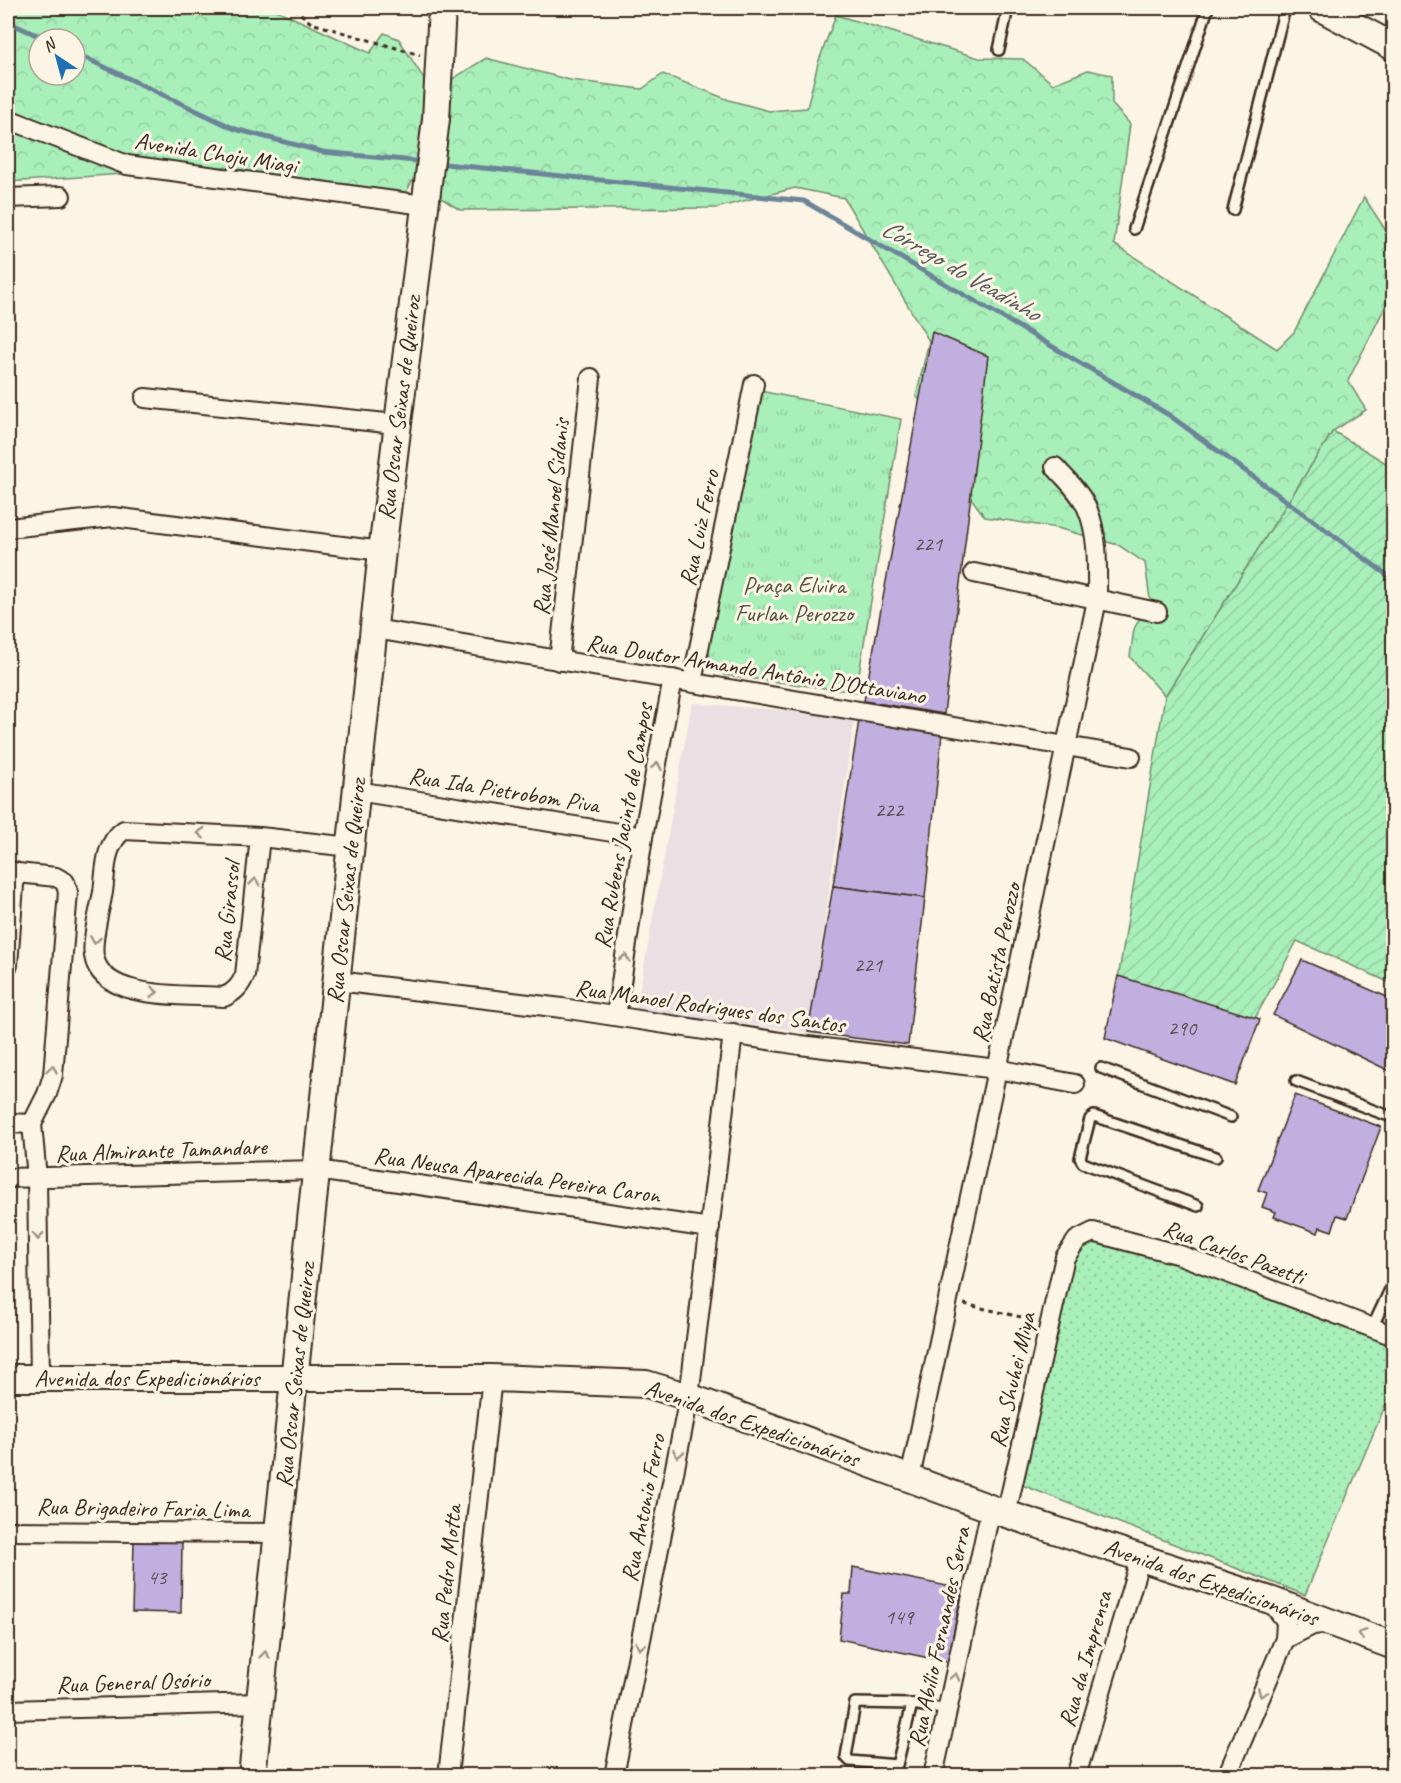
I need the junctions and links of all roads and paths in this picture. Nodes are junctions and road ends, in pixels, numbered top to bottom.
1 (294, 8) edge
2 (442, 8) edge
3 (1008, 8) edge
4 (1208, 8) edge
5 (1285, 8) edge
6 (1321, 8) edge
7 (1394, 47) edge
8 (999, 50) dead end
9 (439, 60) junction
10 (8, 119) edge
11 (61, 196) dead end
12 (8, 198) edge
13 (424, 205) junction
14 (1233, 210) dead end
15 (1134, 229) dead end
16 (591, 378) dead end
17 (754, 384) dead end
18 (146, 398) dead end
19 (396, 424) junction
20 (1055, 467) dead end
21 (8, 528) edge
22 (382, 551) junction
23 (974, 573) dead end
24 (1097, 600) junction
25 (1157, 612) dead end
26 (375, 629) junction
27 (559, 661) junction
28 (673, 679) junction
29 (692, 682) junction
30 (1067, 746) junction
31 (1131, 757) dead end
32 (357, 791) junction
33 (260, 837) junction
34 (643, 837) junction
35 (351, 847) junction
36 (11, 872) edge
37 (8, 965) edge
38 (337, 981) junction
39 (616, 1016) junction
40 (733, 1033) junction
41 (1101, 1068) dead end
42 (998, 1069) junction
43 (1296, 1081) dead end
44 (1075, 1084) dead end
45 (1231, 1117) dead end
46 (1394, 1119) edge
47 (8, 1123) edge
48 (32, 1124) junction
49 (1216, 1157) dead end
50 (316, 1170) junction
51 (8, 1178) edge
52 (37, 1178) junction
53 (1198, 1206) dead end
54 (710, 1228) junction
55 (1065, 1257) joint
56 (1394, 1281) edge
57 (948, 1301) junction
58 (1050, 1323) junction
59 (1372, 1328) junction
60 (1394, 1336) edge
61 (8, 1378) edge
62 (40, 1378) junction
63 (294, 1378) junction
64 (492, 1378) junction
65 (689, 1397) junction
66 (910, 1478) junction
67 (999, 1511) junction
68 (8, 1531) edge
69 (278, 1533) junction
70 (1141, 1556) junction
71 (1270, 1600) junction
72 (1331, 1623) junction
73 (1285, 1639) junction
74 (1394, 1646) edge
75 (260, 1703) junction
76 (912, 1704) junction
77 (8, 1710) edge
78 (948, 1710) junction
79 (616, 1775) edge
80 (252, 1776) edge
81 (448, 1776) edge
82 (933, 1776) edge
83 (1076, 1776) edge
84 (1227, 1776) edge

1 - 9 path
2 - 9 street, Rua Oscar Seixas de Queiroz
3 - 8 lane
4 - 15 lane
5 - 14 lane
6 - 7 street
9 - 13 street, Rua Oscar Seixas de Queiroz
10 - 13 street, Avenida Choju Miagi
11 - 12 street
13 - 19 street, Rua Oscar Seixas de Queiroz
16 - 27 street, Rua José Manoel Sidanis
17 - 29 street, Rua Luiz Ferro
18 - 19 street
19 - 22 street, Rua Oscar Seixas de Queiroz
20 - 24 street, Rua Batista Perozzo
21 - 22 street
22 - 26 street, Rua Oscar Seixas de Queiroz
23 - 24 street
24 - 25 street
24 - 30 street, Rua Batista Perozzo
26 - 27 street, Rua Doutor Armando Antônio D'Ottaviano
26 - 32 street, Rua Oscar Seixas de Queiroz
27 - 28 street, Rua Doutor Armando Antônio D'Ottaviano
28 - 29 street, Rua Doutor Armando Antônio D'Ottaviano
34 -> 28 street, Rua Rubens Jacinto de Campos
29 - 30 street, Rua Doutor Armando Antônio D'Ottaviano
30 - 31 street, Rua Doutor Armando Antônio D'Ottaviano
30 - 42 street, Rua Batista Perozzo
32 - 34 street, Rua Ida Pietrobom Piva
32 - 35 street, Rua Oscar Seixas de Queiroz
33 -> 33 street, Rua Girassol
33 - 35 street, Rua Girassol
39 -> 34 street, Rua Rubens Jacinto de Campos
35 - 38 street, Rua Oscar Seixas de Queiroz
36 - 37 street
48 -> 36 street
38 - 39 street, Rua Manoel Rodrigues dos Santos
38 - 50 street, Rua Oscar Seixas de Queiroz
39 - 40 street, Rua Manoel Rodrigues dos Santos
40 - 42 street, Rua Manoel Rodrigues dos Santos
40 - 54 street, Rua Antonio Ferro
41 - 45 lane
42 - 44 street, Rua Manoel Rodrigues dos Santos
42 - 57 street, Rua Batista Perozzo
43 - 46 lane
47 - 48 street
48 - 52 street
49 - 53 lane
50 - 52 street, Rua Almirante Tamandare
50 - 54 street, Rua Neusa Aparecida Pereira Caron
50 - 63 street, Rua Oscar Seixas de Queiroz
51 - 52 street, Rua Almirante Tamandare
52 -> 62 street
54 - 65 street, Rua Antonio Ferro
55 - 58 street, Rua Shuhei Miya
55 - 59 street, Rua Carlos Pazetti
56 - 59 lane
57 - 58 path
57 - 66 street, Rua Batista Perozzo
58 - 67 street, Rua Shuhei Miya
59 - 60 street, Rua Carlos Pazetti
61 - 62 street, Avenida dos Expedicionários
62 - 63 street, Avenida dos Expedicionários
63 - 64 street, Avenida dos Expedicionários
63 - 69 street, Rua Oscar Seixas de Queiroz
64 - 65 street, Avenida dos Expedicionários
64 - 81 street, Rua Pedro Motta
65 - 66 street, Avenida dos Expedicionários
65 -> 79 street, Rua Antonio Ferro
66 - 67 street, Avenida dos Expedicionários
67 - 70 street, Avenida dos Expedicionários
78 -> 67 street, Rua Abílio Fernandes Serra
68 - 69 street, Rua Brigadeiro Faria Lima
75 -> 69 street, Rua Oscar Seixas de Queiroz
70 - 71 street, Avenida dos Expedicionários
70 - 83 street, Rua da Imprensa
71 - 72 street, Avenida dos Expedicionários
71 - 73 street
72 - 73 street
74 -> 72 street, Avenida dos Expedicionários
73 -> 84 street
75 - 77 street, Rua General Osório
75 - 80 street, Rua Oscar Seixas de Queiroz
76 - 76 lane
76 - 78 lane
78 - 82 street, Rua Abílio Fernandes Serra

